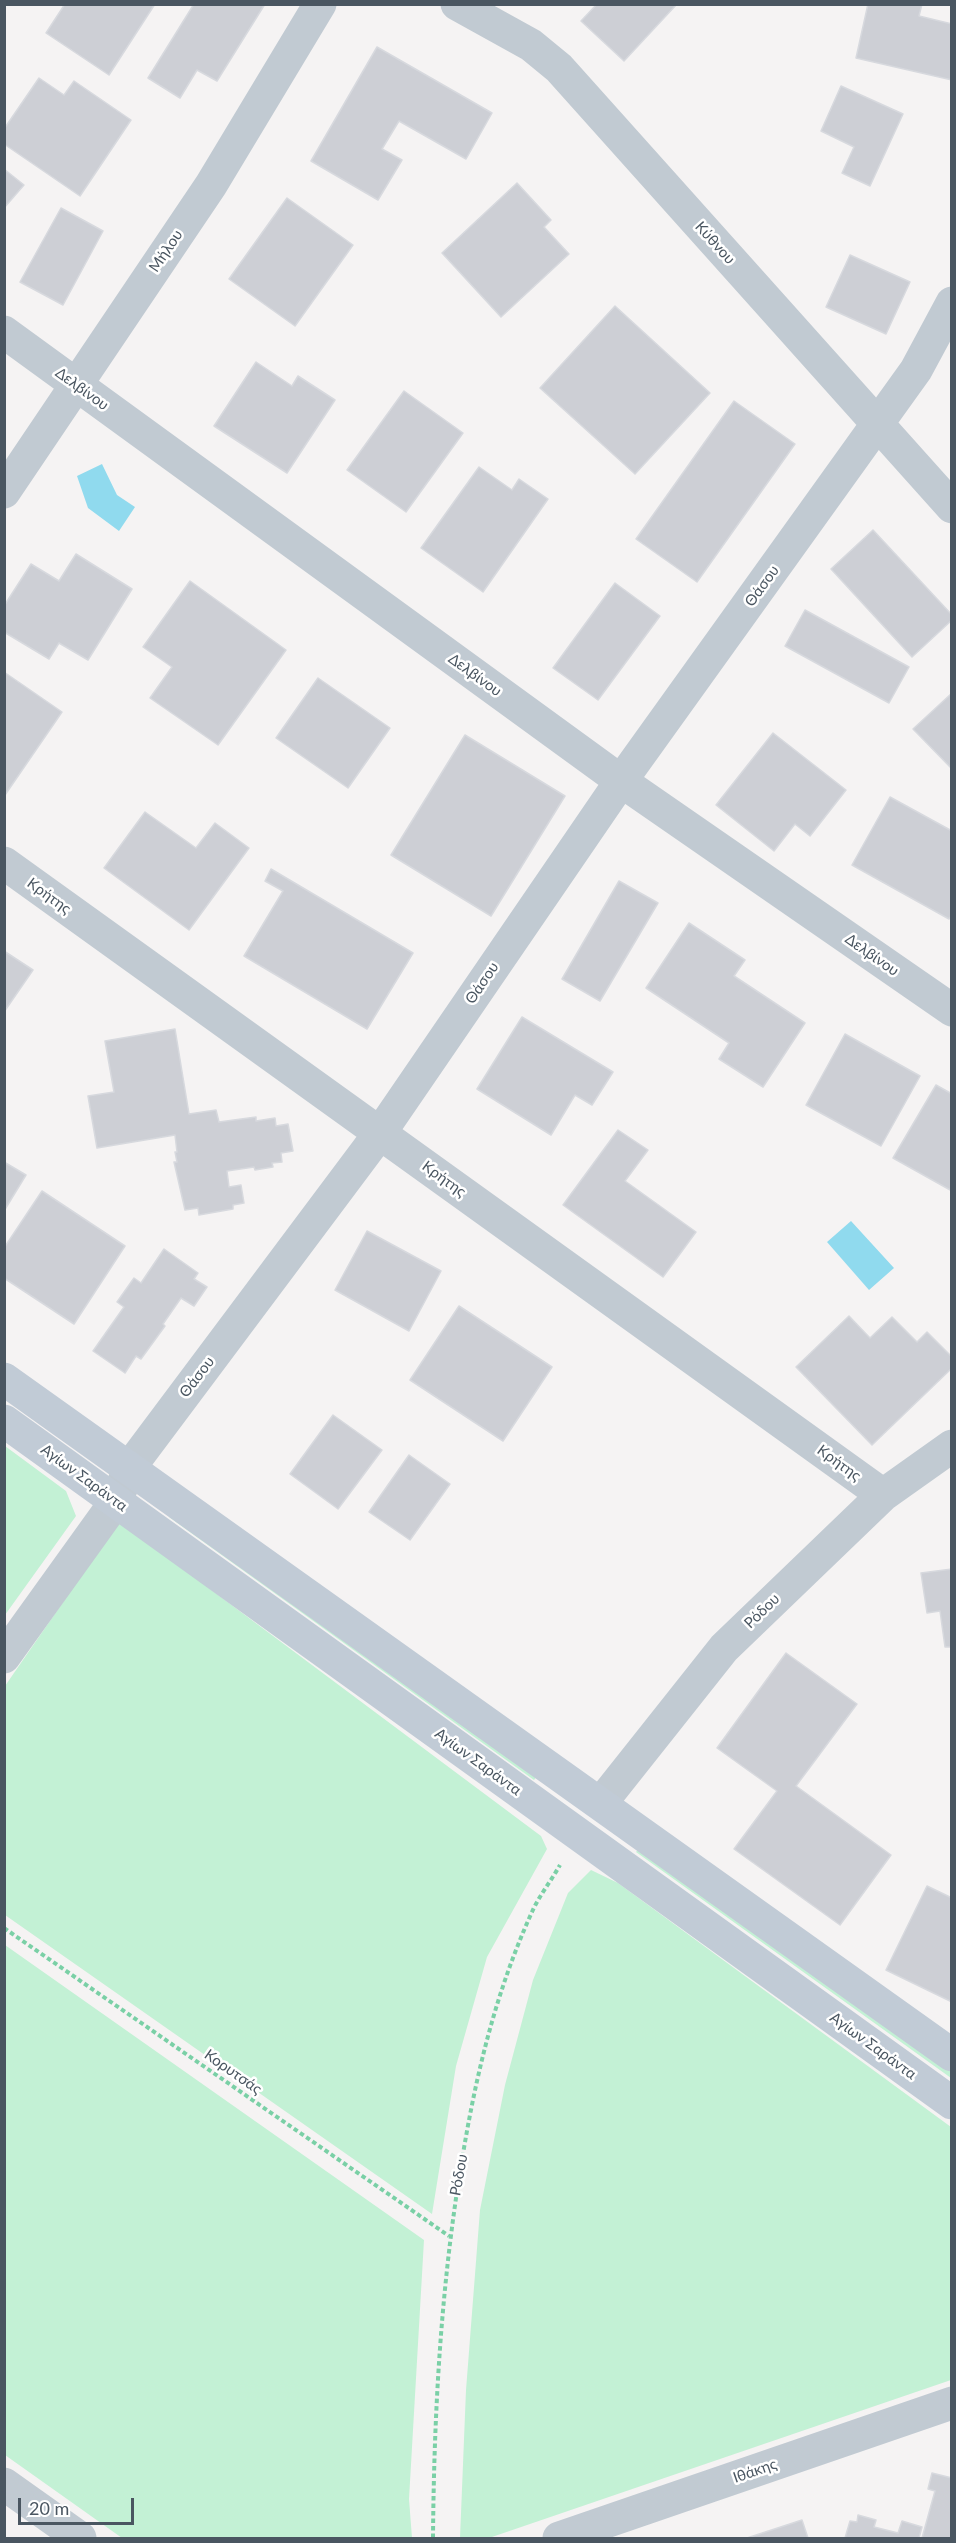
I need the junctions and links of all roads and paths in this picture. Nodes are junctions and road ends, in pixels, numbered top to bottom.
1 (320, 4) edge
2 (457, 4) edge
3 (951, 303) edge
4 (4, 332) edge
5 (75, 384) junction
6 (877, 424) junction
7 (4, 492) edge
8 (951, 507) edge
9 (621, 781) junction
10 (4, 863) edge
11 (951, 1010) edge
12 (380, 1133) junction
13 (4, 1379) edge
14 (4, 1421) edge
15 (951, 1446) edge
16 (130, 1467) junction
17 (884, 1495) junction
18 (116, 1501) junction
19 (4, 1657) edge
20 (601, 1803) junction
21 (579, 1834) junction
22 (4, 1928) edge
23 (951, 2055) edge
24 (951, 2103) edge
25 (449, 2236) junction
26 (951, 2403) edge
27 (4, 2484) edge
28 (80, 2538) edge
29 (433, 2538) edge
30 (559, 2538) edge

1 - 5 street, Μήλου
2 - 6 street, Κύθνου
3 - 6 street, Θάσου
4 - 5 street, Δελβίνου
5 - 7 street, Μήλου
5 - 9 street, Δελβίνου
6 - 8 street, Κύθνου
6 - 9 street, Θάσου
9 - 11 street, Δελβίνου
9 - 12 street, Θάσου
10 - 12 street, Κρήτης
12 - 16 street, Θάσου
12 - 17 street, Κρήτης
13 - 16 main road
14 - 18 main road, Αγίων Σαράντα
15 - 17 street, Ρόδου
16 - 18 street, Θάσου
16 - 20 main road
17 - 20 street, Ρόδου
18 - 19 street, Θάσου
18 - 21 main road, Αγίων Σαράντα
20 - 23 main road
21 - 24 main road, Αγίων Σαράντα
21 - 25 path, Ρόδου
22 - 25 path, Κορυτσάς
25 - 29 path, Ρόδου
26 - 30 street, Ιθάκης
27 - 28 street

